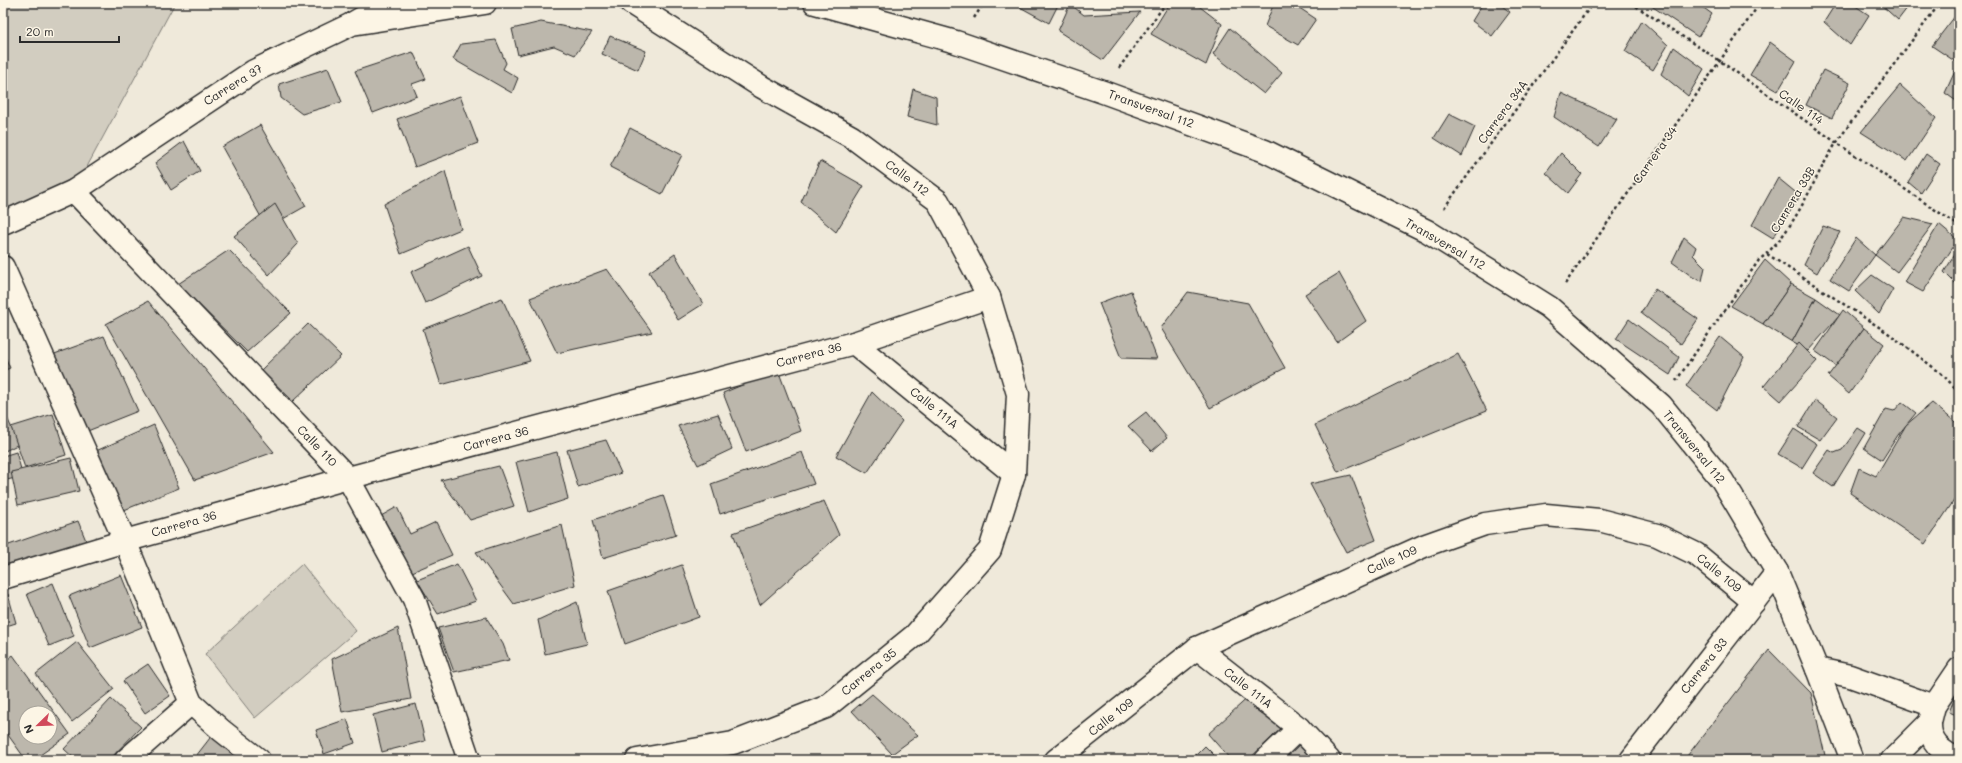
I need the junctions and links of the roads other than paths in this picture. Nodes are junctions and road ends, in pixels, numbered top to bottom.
1 (388, 3) edge
2 (485, 3) edge
3 (631, 3) edge
4 (815, 3) edge
5 (352, 24) junction
6 (74, 191) junction
7 (3, 223) edge
8 (3, 267) edge
9 (989, 297) junction
10 (854, 343) junction
11 (1014, 474) junction
12 (348, 478) junction
13 (125, 541) junction
14 (1777, 572) junction
15 (3, 578) edge
16 (1754, 602) junction
17 (1198, 648) junction
18 (1817, 669) junction
19 (1959, 669) edge
20 (191, 703) junction
21 (1932, 714) junction
22 (1299, 728) junction
23 (126, 760) edge
24 (259, 760) edge
25 (469, 760) edge
26 (637, 760) edge
27 (1056, 760) edge
28 (1266, 760) edge
29 (1329, 760) edge
30 (1631, 760) edge
31 (1852, 760) edge
32 (1892, 760) edge
33 (1958, 760) edge

1 - 5 street
2 - 5 street, Carrera 37
3 - 9 street, Calle 112
4 - 14 street, Transversal 112
5 - 6 street, Carrera 37
6 - 7 street, Carrera 37
6 - 12 street, Calle 110
8 - 13 street
9 - 10 street, Carrera 36
9 - 11 street, Calle 112
10 - 11 street, Calle 111A
10 - 12 street, Carrera 36
11 - 26 street, Carrera 35
12 - 13 street, Carrera 36
12 - 25 street, Calle 110
13 - 15 street, Carrera 36
13 - 20 street
14 - 16 street, Carrera 33
14 - 18 street, Transversal 112
16 - 17 street, Calle 109
16 - 30 street, Carrera 33
17 - 22 street, Calle 111A
17 - 27 street, Calle 109
18 - 21 street
18 - 31 street, Transversal 112
19 - 21 street
20 - 23 street
20 - 24 street
21 - 32 street
21 - 33 street
22 - 28 street
22 - 29 street, Calle 111A

